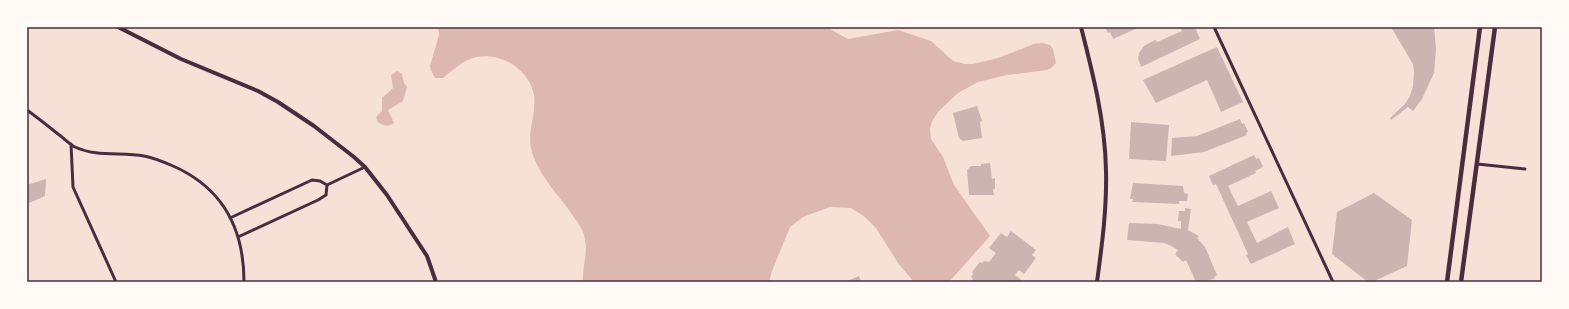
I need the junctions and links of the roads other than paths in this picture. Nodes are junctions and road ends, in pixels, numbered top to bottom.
1 (118, 27) edge
2 (1081, 27) edge
3 (1214, 27) edge
4 (1480, 27) edge
5 (1495, 27) edge
6 (27, 110) edge
7 (71, 144) junction
8 (1477, 164) junction
9 (365, 167) junction
10 (1525, 170) dead end
11 (327, 185) junction
12 (230, 218) junction
13 (238, 237) junction
14 (116, 282) edge
15 (244, 282) edge
16 (436, 282) edge
17 (1097, 282) edge
18 (1333, 282) edge
19 (1447, 282) edge
20 (1461, 282) edge

1 - 9 street
2 - 17 street
3 - 18 street
4 - 19 main road
5 - 8 main road
6 - 7 street
7 - 12 street
7 - 14 street
8 - 10 street
8 - 20 main road
9 - 11 street
9 - 16 street
11 - 12 street
11 - 13 street
12 - 13 street
13 - 15 street

